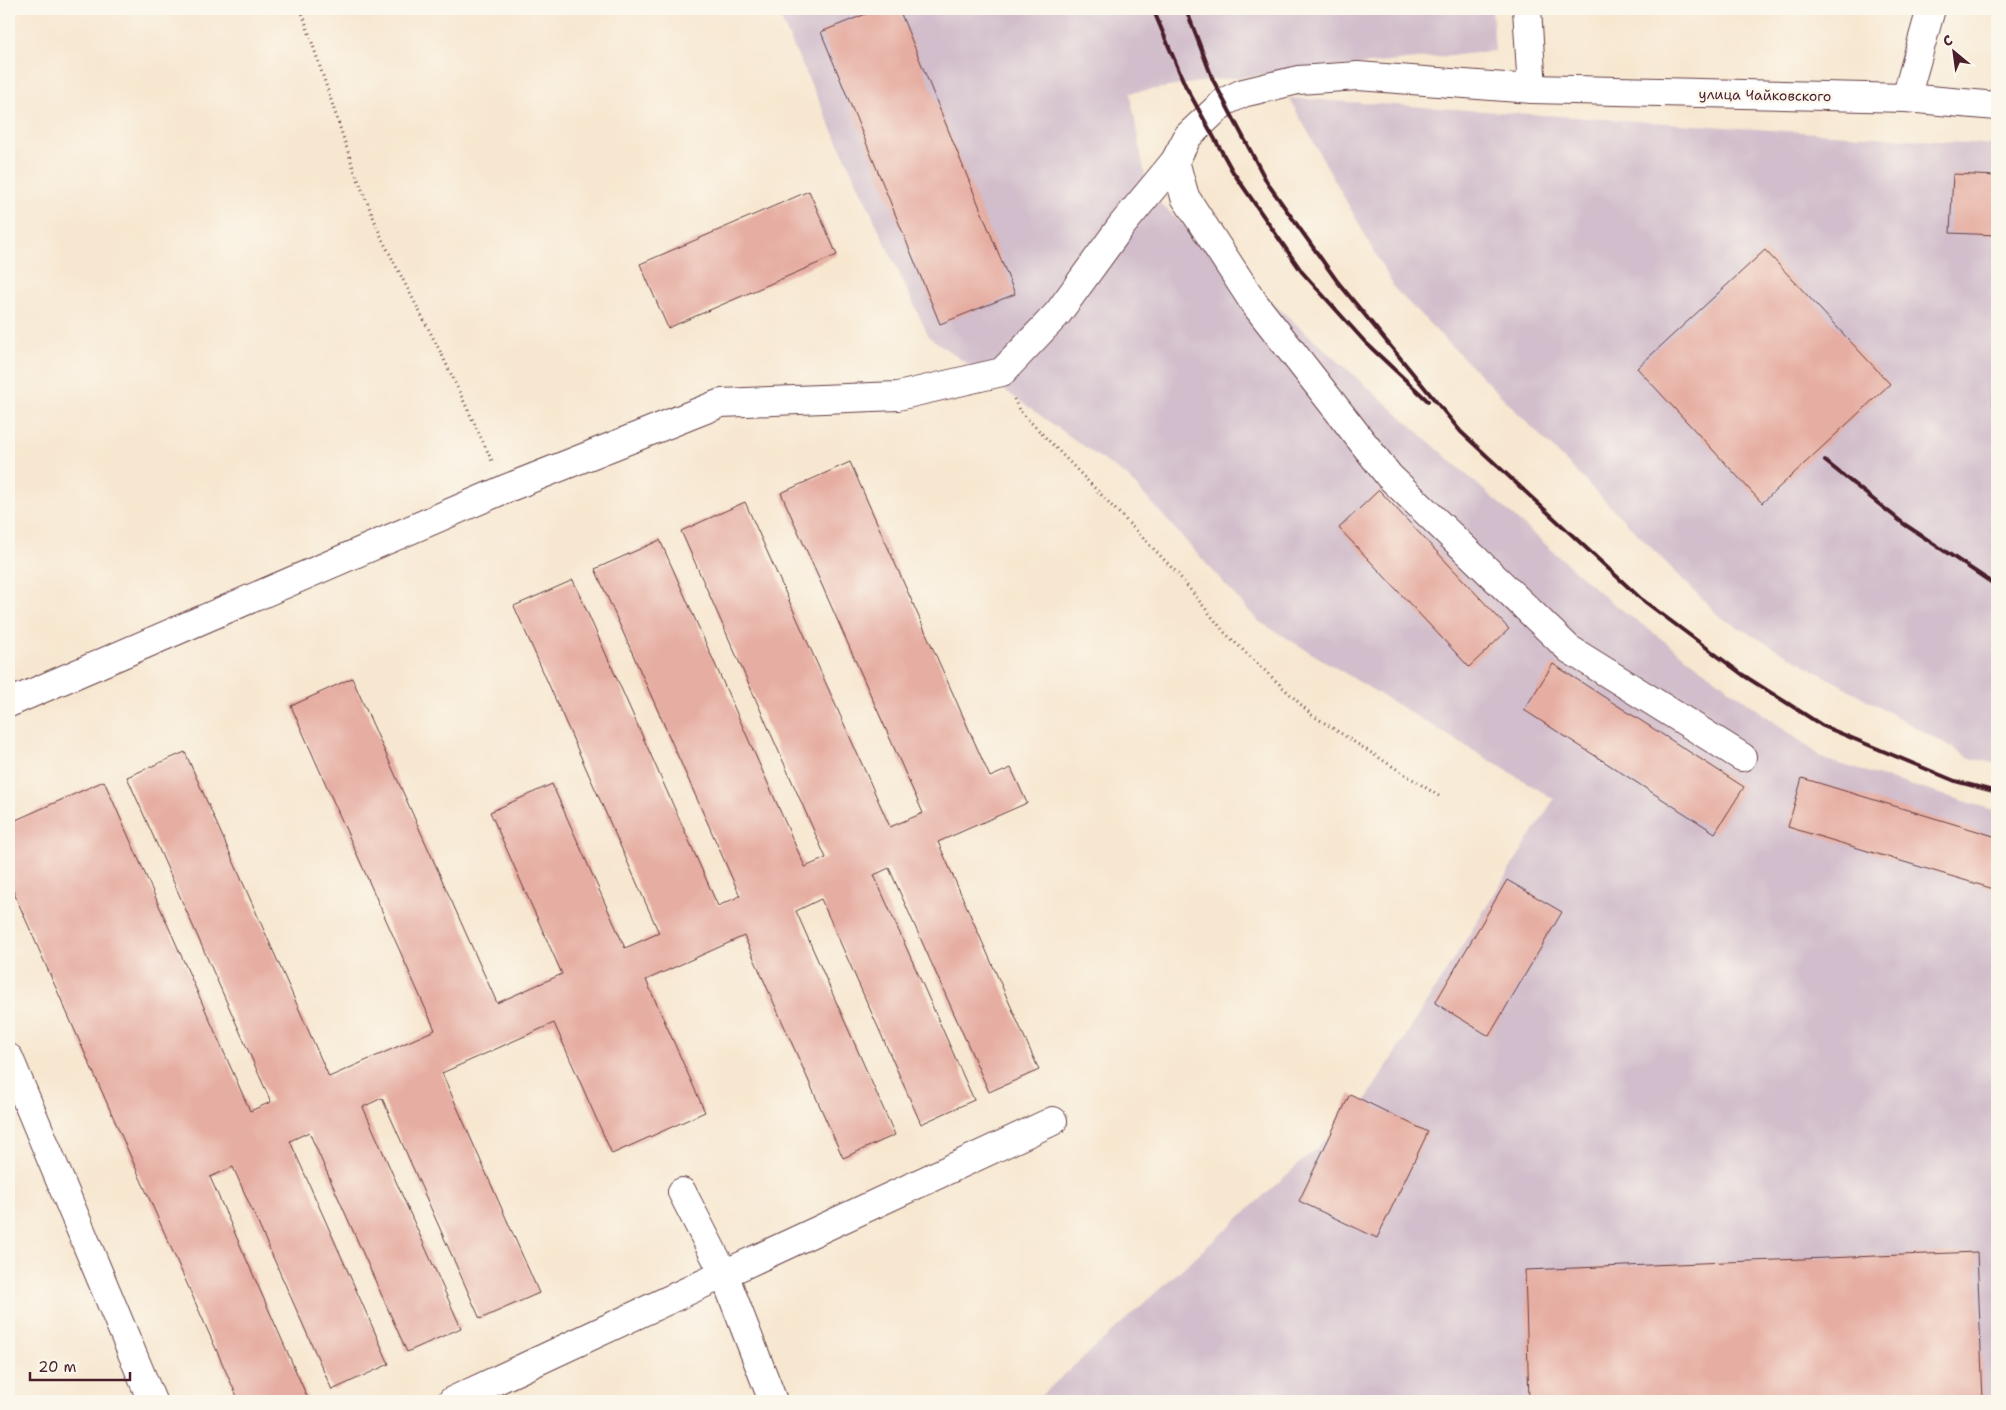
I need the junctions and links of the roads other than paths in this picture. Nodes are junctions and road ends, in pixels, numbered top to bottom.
1 (1527, 9) edge
2 (1931, 9) edge
3 (1532, 89) junction
4 (1906, 98) junction
5 (1997, 106) edge
6 (1175, 161) junction
7 (9, 703) edge
8 (1742, 757) dead end
9 (9, 1058) edge
10 (1053, 1121) dead end
11 (682, 1192) dead end
12 (724, 1274) junction
13 (152, 1401) edge
14 (452, 1401) edge
15 (773, 1401) edge

1 - 3 street
2 - 4 street
3 - 4 street, улица Чайковского
3 - 6 street, улица Чайковского
4 - 5 street, улица Чайковского
6 - 7 street, улица Чайковского
6 - 8 street
9 - 13 street
10 - 12 street
11 - 12 street
12 - 14 street
12 - 15 street

